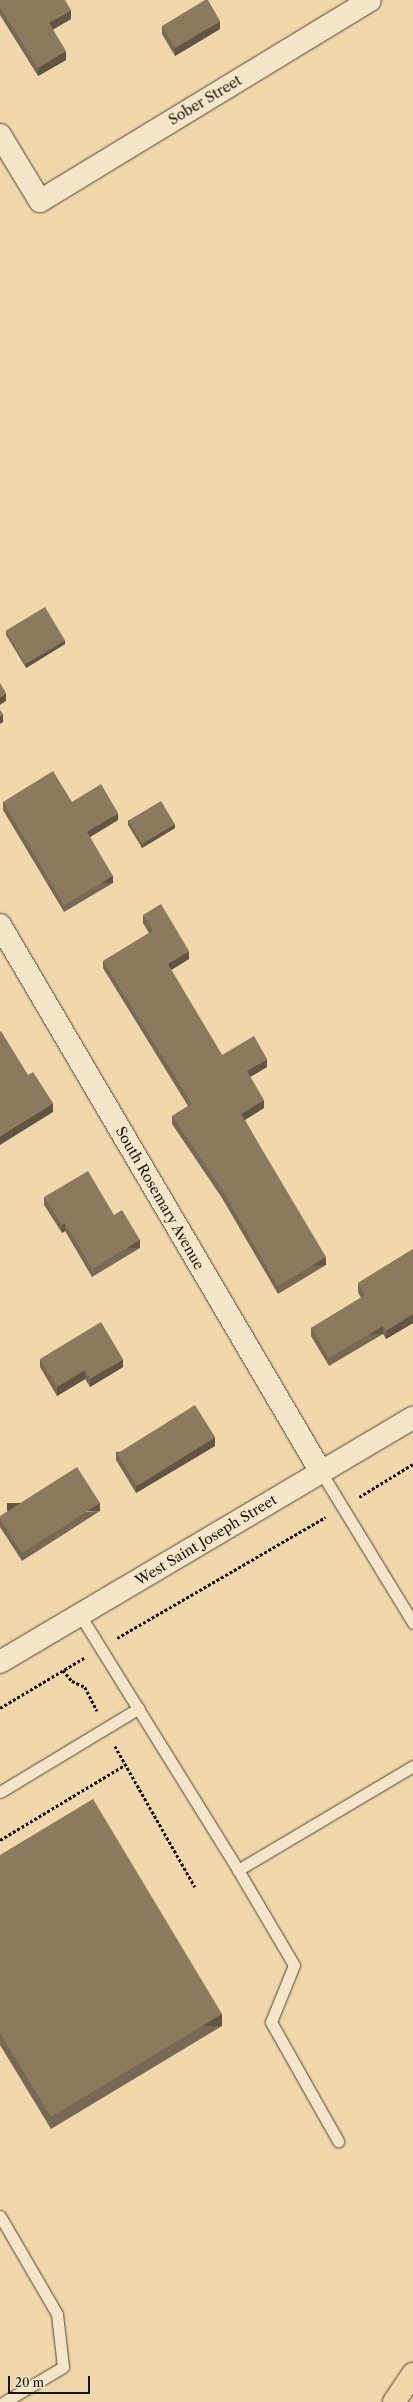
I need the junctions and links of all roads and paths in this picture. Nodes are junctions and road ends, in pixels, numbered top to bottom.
1 (370, 0) edge
2 (342, 7) edge
3 (0, 135) edge
4 (0, 924) edge
5 (413, 1418) edge
6 (413, 1464) edge
7 (321, 1472) junction
8 (342, 1508) junction
9 (80, 1616) junction
10 (413, 1623) edge
11 (101, 1648) junction
12 (0, 1662) edge
13 (63, 1670) junction
14 (0, 1708) edge
15 (139, 1708) junction
16 (106, 1728) junction
17 (125, 1765) junction
18 (413, 1766) edge
19 (0, 1792) edge
20 (0, 1840) edge
21 (238, 1870) junction
22 (195, 1887) dead end
23 (338, 2141) dead end
24 (0, 2216) edge
25 (413, 2374) edge
26 (4, 2402) edge
27 (394, 2402) edge

1 - 2 street, Sober Street
2 - 3 street, Sober Street
4 - 7 street, South Rosemary Avenue
5 - 7 street, West Saint Joseph Street
6 - 8 path
7 - 8 lane
7 - 9 street, West Saint Joseph Street
8 - 10 lane
8 - 11 path
9 - 11 lane
9 - 12 street, West Saint Joseph Street
11 - 13 path
11 - 15 lane
13 - 14 path
13 - 16 path
15 - 16 lane
15 - 21 lane
16 - 17 path
16 - 19 lane
17 - 20 path
17 - 22 path
18 - 21 lane
21 - 23 lane
24 - 26 lane
25 - 27 highway

